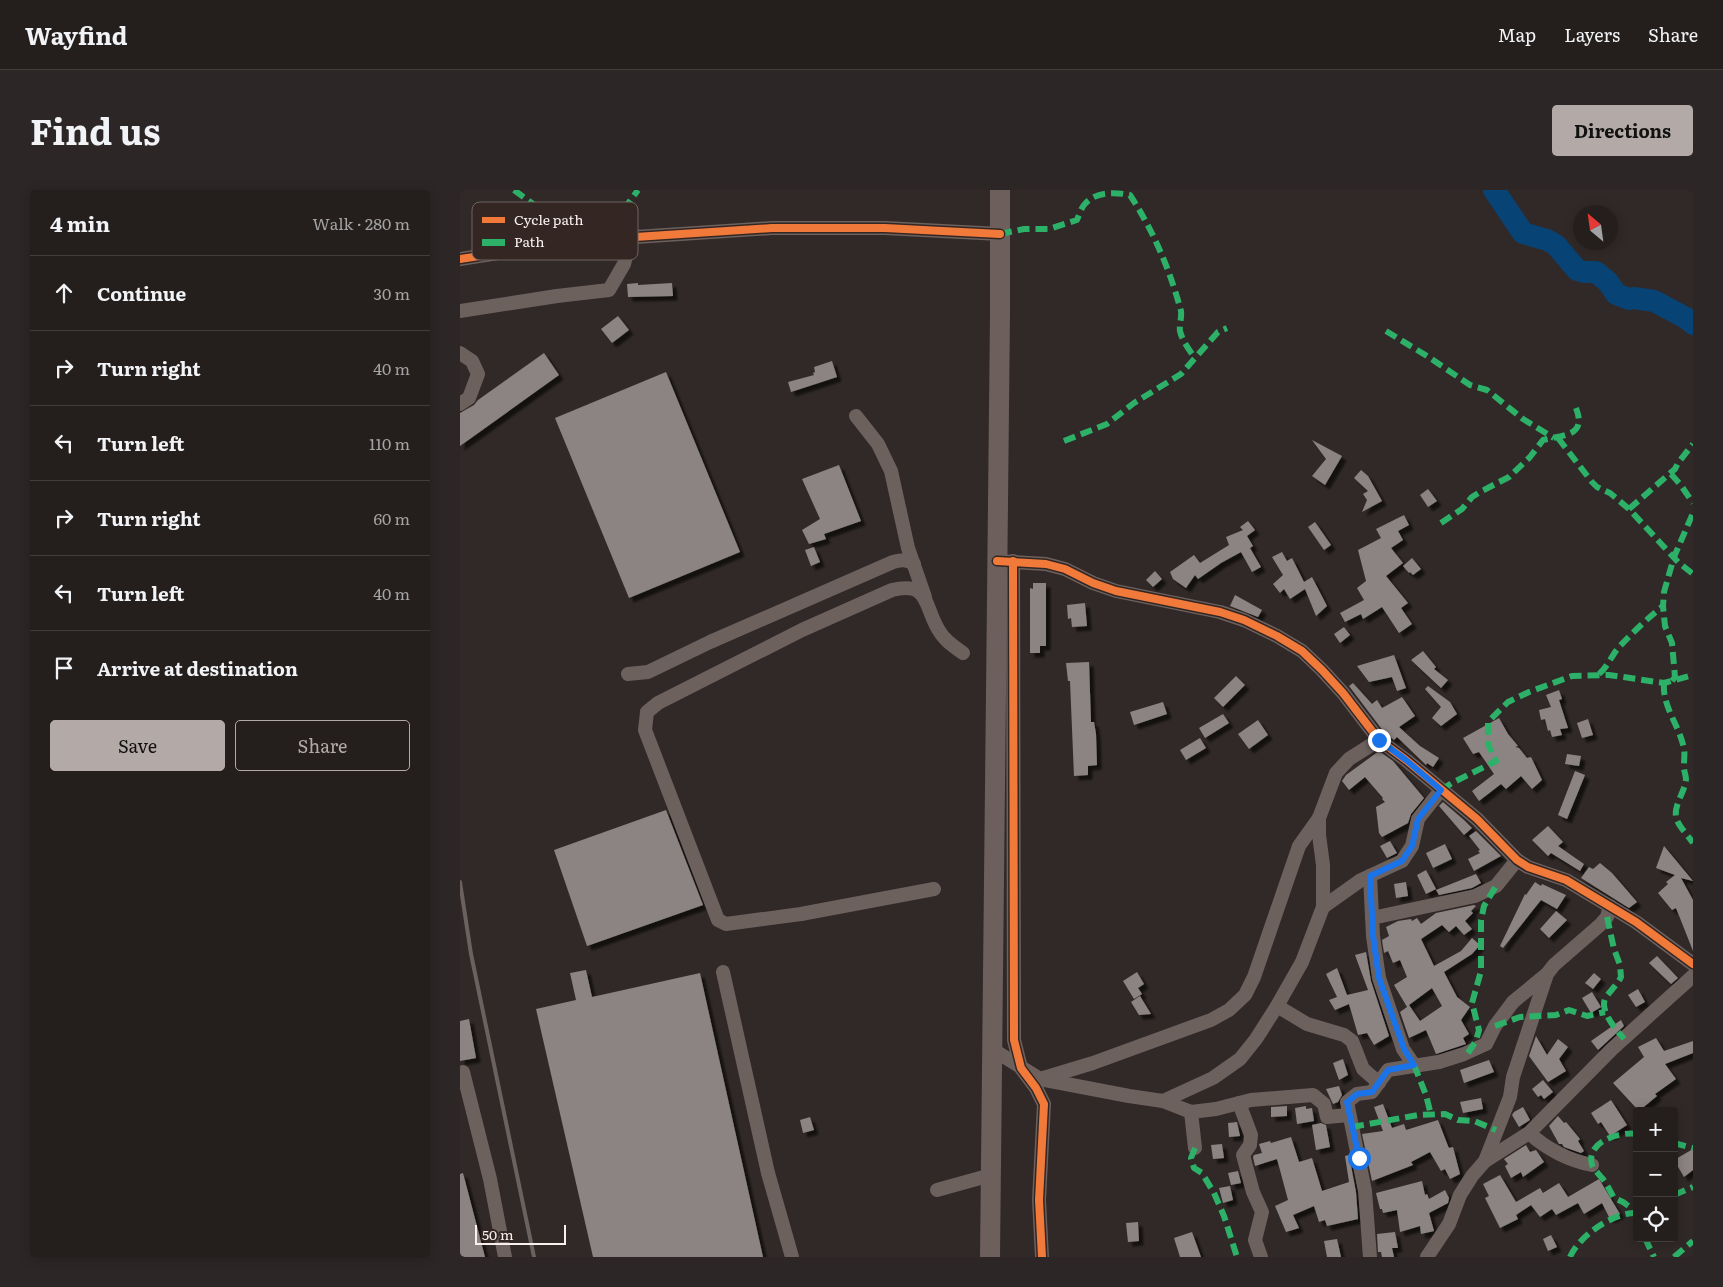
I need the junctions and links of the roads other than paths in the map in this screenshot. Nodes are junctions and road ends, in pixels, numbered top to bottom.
1 (1000, 190) edge
2 (1000, 234) junction
3 (638, 236) edge
4 (625, 260) edge
5 (460, 310) edge
6 (460, 353) edge
7 (460, 404) edge
8 (856, 416) dead end
9 (1005, 561) junction
10 (914, 564) junction
11 (925, 598) junction
12 (963, 653) dead end
13 (628, 674) dead end
14 (1379, 740) junction
15 (1441, 790) junction
16 (1319, 818) junction
17 (1517, 860) junction
18 (1370, 876) junction
19 (934, 889) dead end
20 (1610, 906) junction
21 (1323, 907) junction
22 (1372, 918) junction
23 (1693, 964) edge
24 (723, 972) dead end
25 (1546, 974) junction
26 (1693, 976) edge
27 (1277, 1006) junction
28 (992, 1049) junction
29 (1414, 1065) junction
30 (1021, 1068) junction
31 (463, 1072) dead end
32 (1040, 1079) junction
33 (1379, 1083) junction
34 (1163, 1101) junction
35 (1239, 1103) junction
36 (1191, 1112) junction
37 (1349, 1115) junction
38 (1529, 1133) junction
39 (1195, 1148) dead end
40 (1485, 1161) junction
41 (1592, 1166) dead end
42 (991, 1175) junction
43 (937, 1190) dead end
44 (505, 1257) edge
45 (792, 1257) edge
46 (990, 1257) edge
47 (1042, 1257) edge
48 (1260, 1257) edge
49 (1370, 1257) edge
50 (1427, 1257) edge

1 - 2 highway
2 - 3 street
2 - 9 highway
4 - 5 street
6 - 7 street
8 - 10 street
9 - 14 street
9 - 28 highway
9 - 30 street
10 - 11 street
10 - 13 street
11 - 12 street
11 - 19 street
14 - 15 street
14 - 16 street
15 - 17 street
15 - 18 street
16 - 21 street
16 - 32 street
17 - 20 street
17 - 22 street
18 - 21 street
18 - 22 street
20 - 23 street
20 - 25 street
21 - 27 street
22 - 29 street
24 - 45 street
25 - 29 street
25 - 40 street
26 - 38 street
27 - 33 street
27 - 34 street
28 - 30 street
28 - 42 highway
29 - 33 street
30 - 32 street
30 - 47 street
31 - 44 street
32 - 34 street
33 - 37 street
34 - 36 street
35 - 36 street
35 - 37 street
35 - 48 street
36 - 39 street
37 - 49 street
38 - 40 street
38 - 41 street
40 - 50 street
42 - 43 street
42 - 46 highway

